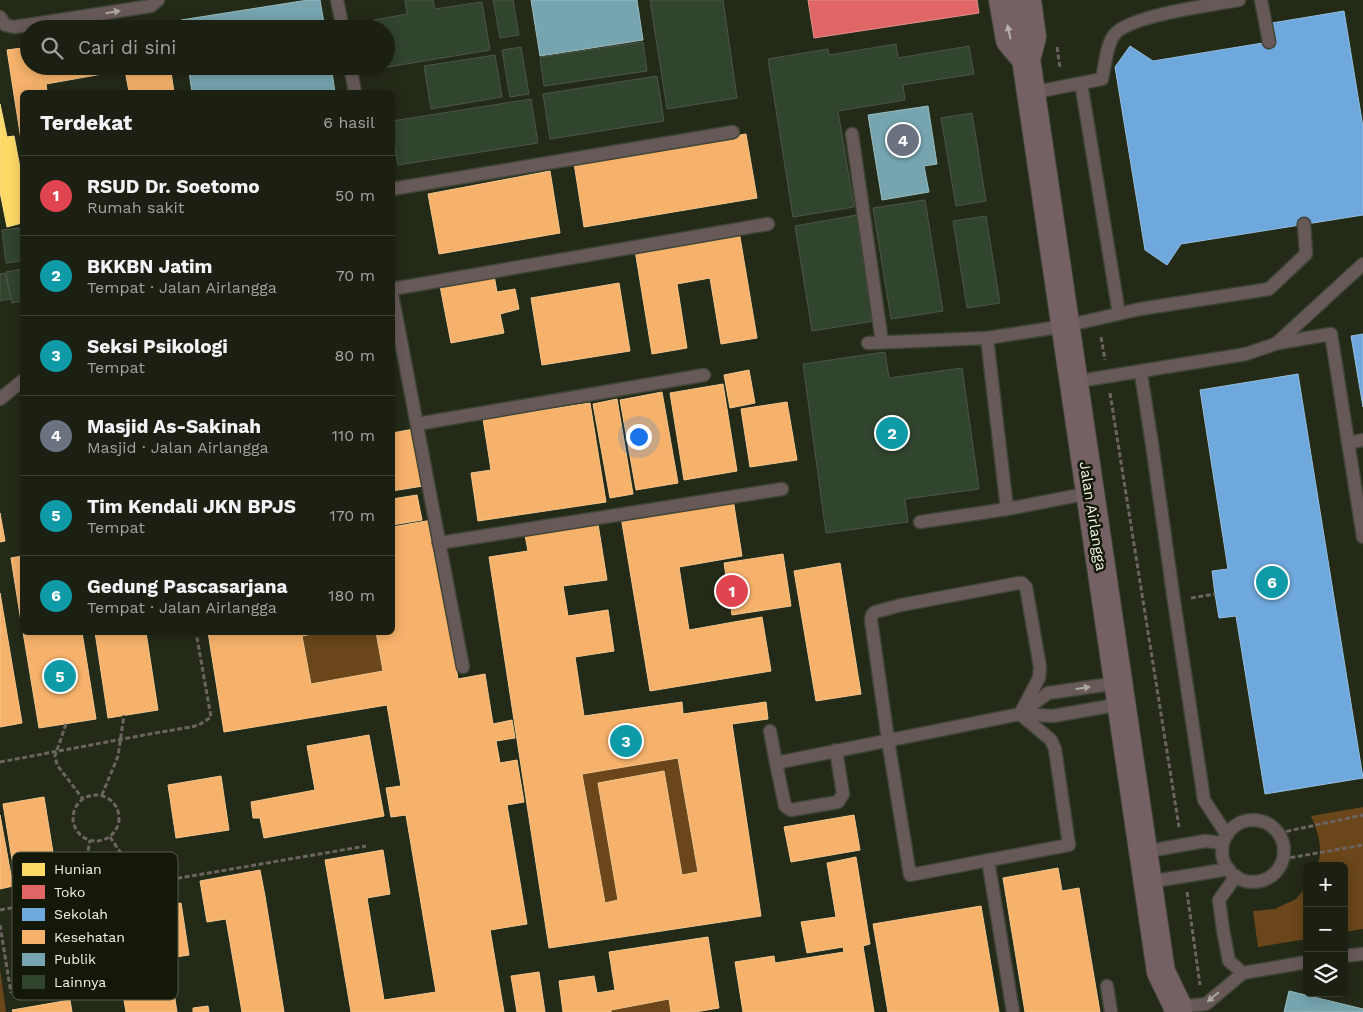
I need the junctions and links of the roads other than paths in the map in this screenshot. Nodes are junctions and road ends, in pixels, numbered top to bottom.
1 (158, 0) edge
2 (337, 0) edge
3 (1003, 0) edge
4 (1027, 0) edge
5 (1239, 0) edge
6 (1262, 0) edge
7 (0, 18) edge
8 (64, 20) edge
9 (341, 20) edge
10 (20, 27) edge
11 (1269, 42) dead end
12 (1026, 59) junction
13 (352, 75) edge
14 (1081, 83) junction
15 (355, 90) edge
16 (1031, 93) junction
17 (733, 132) dead end
18 (852, 134) dead end
19 (395, 188) edge
20 (768, 224) dead end
21 (1304, 224) dead end
22 (1363, 264) edge
23 (395, 288) edge
24 (395, 310) edge
25 (1118, 314) junction
26 (1065, 326) junction
27 (987, 338) junction
28 (882, 342) junction
29 (868, 343) dead end
30 (1278, 343) junction
31 (1141, 374) junction
32 (704, 375) dead end
33 (1108, 378) junction
34 (20, 383) edge
35 (1074, 384) junction
36 (0, 400) edge
37 (417, 424) junction
38 (1363, 440) edge
39 (1348, 442) junction
40 (782, 490) dead end
41 (1090, 493) junction
42 (1007, 509) junction
43 (920, 522) dead end
44 (1363, 537) edge
45 (439, 543) junction
46 (463, 667) dead end
47 (1119, 693) junction
48 (1020, 714) junction
49 (770, 730) dead end
50 (888, 740) junction
51 (836, 750) junction
52 (776, 763) junction
53 (1225, 839) junction
54 (1143, 852) junction
55 (988, 860) junction
56 (1232, 873) junction
57 (1148, 882) junction
58 (1363, 954) edge
59 (1348, 956) edge
60 (1303, 963) edge
61 (1243, 973) junction
62 (1107, 986) dead end
63 (1178, 1009) edge
64 (1013, 1012) edge
65 (1111, 1012) edge

8 -> 1 lane
2 - 9 lane
12 -> 3 main road
4 - 12 main road, Jalan Airlangga
5 - 14 lane
6 - 11 lane
7 -> 10 lane
12 - 16 main road, Jalan Airlangga
13 - 15 lane
14 - 16 lane
14 - 25 lane
16 - 26 main road, Jalan Airlangga
17 - 19 lane
18 - 28 lane
20 - 23 lane
21 - 25 lane
22 - 30 lane
24 - 37 lane
25 - 26 lane
26 - 27 lane
26 - 35 main road, Jalan Airlangga
27 - 28 lane
27 - 42 lane
28 - 29 lane
30 - 31 lane
30 - 33 lane
30 - 39 lane
31 - 33 lane
31 - 53 lane
32 - 37 lane
33 - 35 lane
34 - 36 lane
35 - 41 main road, Jalan Airlangga
37 - 45 lane
38 - 39 lane
39 - 44 lane
40 - 45 lane
41 - 42 lane
41 - 47 main road, Jalan Airlangga
42 - 43 lane
45 - 46 lane
47 - 48 lane
48 -> 47 lane
47 - 54 main road, Jalan Airlangga
48 - 50 lane
48 - 50 lane
48 - 55 lane
49 - 52 lane
50 - 51 lane
50 - 55 lane
51 - 52 lane
51 - 52 lane
53 - 54 lane
53 - 56 lane
53 - 56 lane
54 - 57 main road, Jalan Airlangga
55 - 64 lane
56 - 57 lane
56 - 61 lane
57 - 63 main road, Jalan Airlangga
58 - 59 lane
60 - 61 lane
61 -> 63 lane
62 - 65 lane

